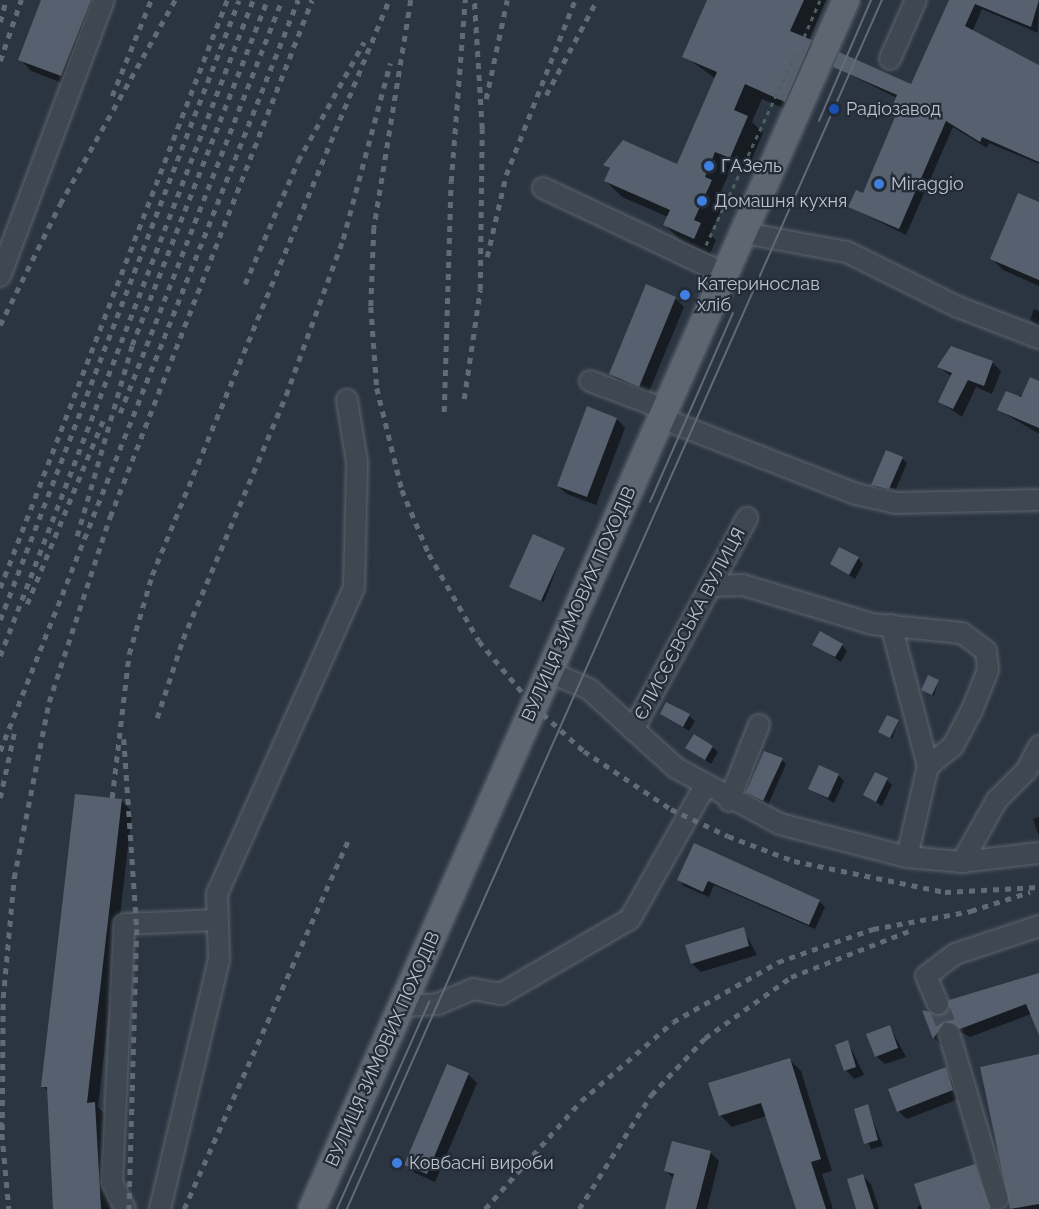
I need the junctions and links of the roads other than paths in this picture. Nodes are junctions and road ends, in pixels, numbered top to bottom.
1 (104, 0) edge
2 (846, 0) edge
3 (916, 0) edge
4 (890, 59) dead end
5 (543, 188) dead end
6 (744, 233) junction
7 (725, 274) junction
8 (0, 276) edge
9 (1039, 338) edge
10 (590, 381) dead end
11 (347, 400) dead end
12 (663, 413) junction
13 (1039, 500) edge
14 (747, 518) dead end
15 (713, 586) junction
16 (891, 625) junction
17 (549, 672) junction
18 (759, 725) dead end
19 (633, 730) junction
20 (1039, 746) edge
21 (928, 766) junction
22 (1033, 768) edge
23 (705, 786) junction
24 (729, 801) junction
25 (1039, 852) edge
26 (907, 857) junction
27 (962, 862) junction
28 (218, 920) junction
29 (1039, 926) edge
30 (938, 1004) tunnel mouth
31 (402, 1006) junction
32 (949, 1033) tunnel mouth
33 (998, 1199) dead end
34 (125, 1209) edge
35 (160, 1209) edge
36 (312, 1209) edge

1 - 8 street
2 - 6 main road, ВУЛИЦЯ ЗИМОВИХ ПОХОДІВ
3 - 4 street
5 - 7 street
6 - 7 main road, ВУЛИЦЯ ЗИМОВИХ ПОХОДІВ
6 - 9 street
7 - 12 main road, ВУЛИЦЯ ЗИМОВИХ ПОХОДІВ
10 - 12 street
11 - 28 street
12 - 13 street
12 - 17 main road, ВУЛИЦЯ ЗИМОВИХ ПОХОДІВ
14 - 15 street, ЄЛИСЄЄВСЬКА ВУЛИЦЯ
15 - 16 street
15 - 19 street, ЄЛИСЄЄВСЬКА ВУЛИЦЯ
16 - 21 street
16 - 21 street
17 - 19 street
17 - 31 main road, ВУЛИЦЯ ЗИМОВИХ ПОХОДІВ
18 - 24 street
19 - 23 street
20 - 22 street
21 - 26 street
22 - 27 street
23 - 24 street
23 - 31 street
24 - 26 street
25 - 27 street
26 - 27 street
28 - 34 street
28 - 35 street
29 - 30 street
31 - 36 main road, ВУЛИЦЯ ЗИМОВИХ ПОХОДІВ
32 - 33 street

